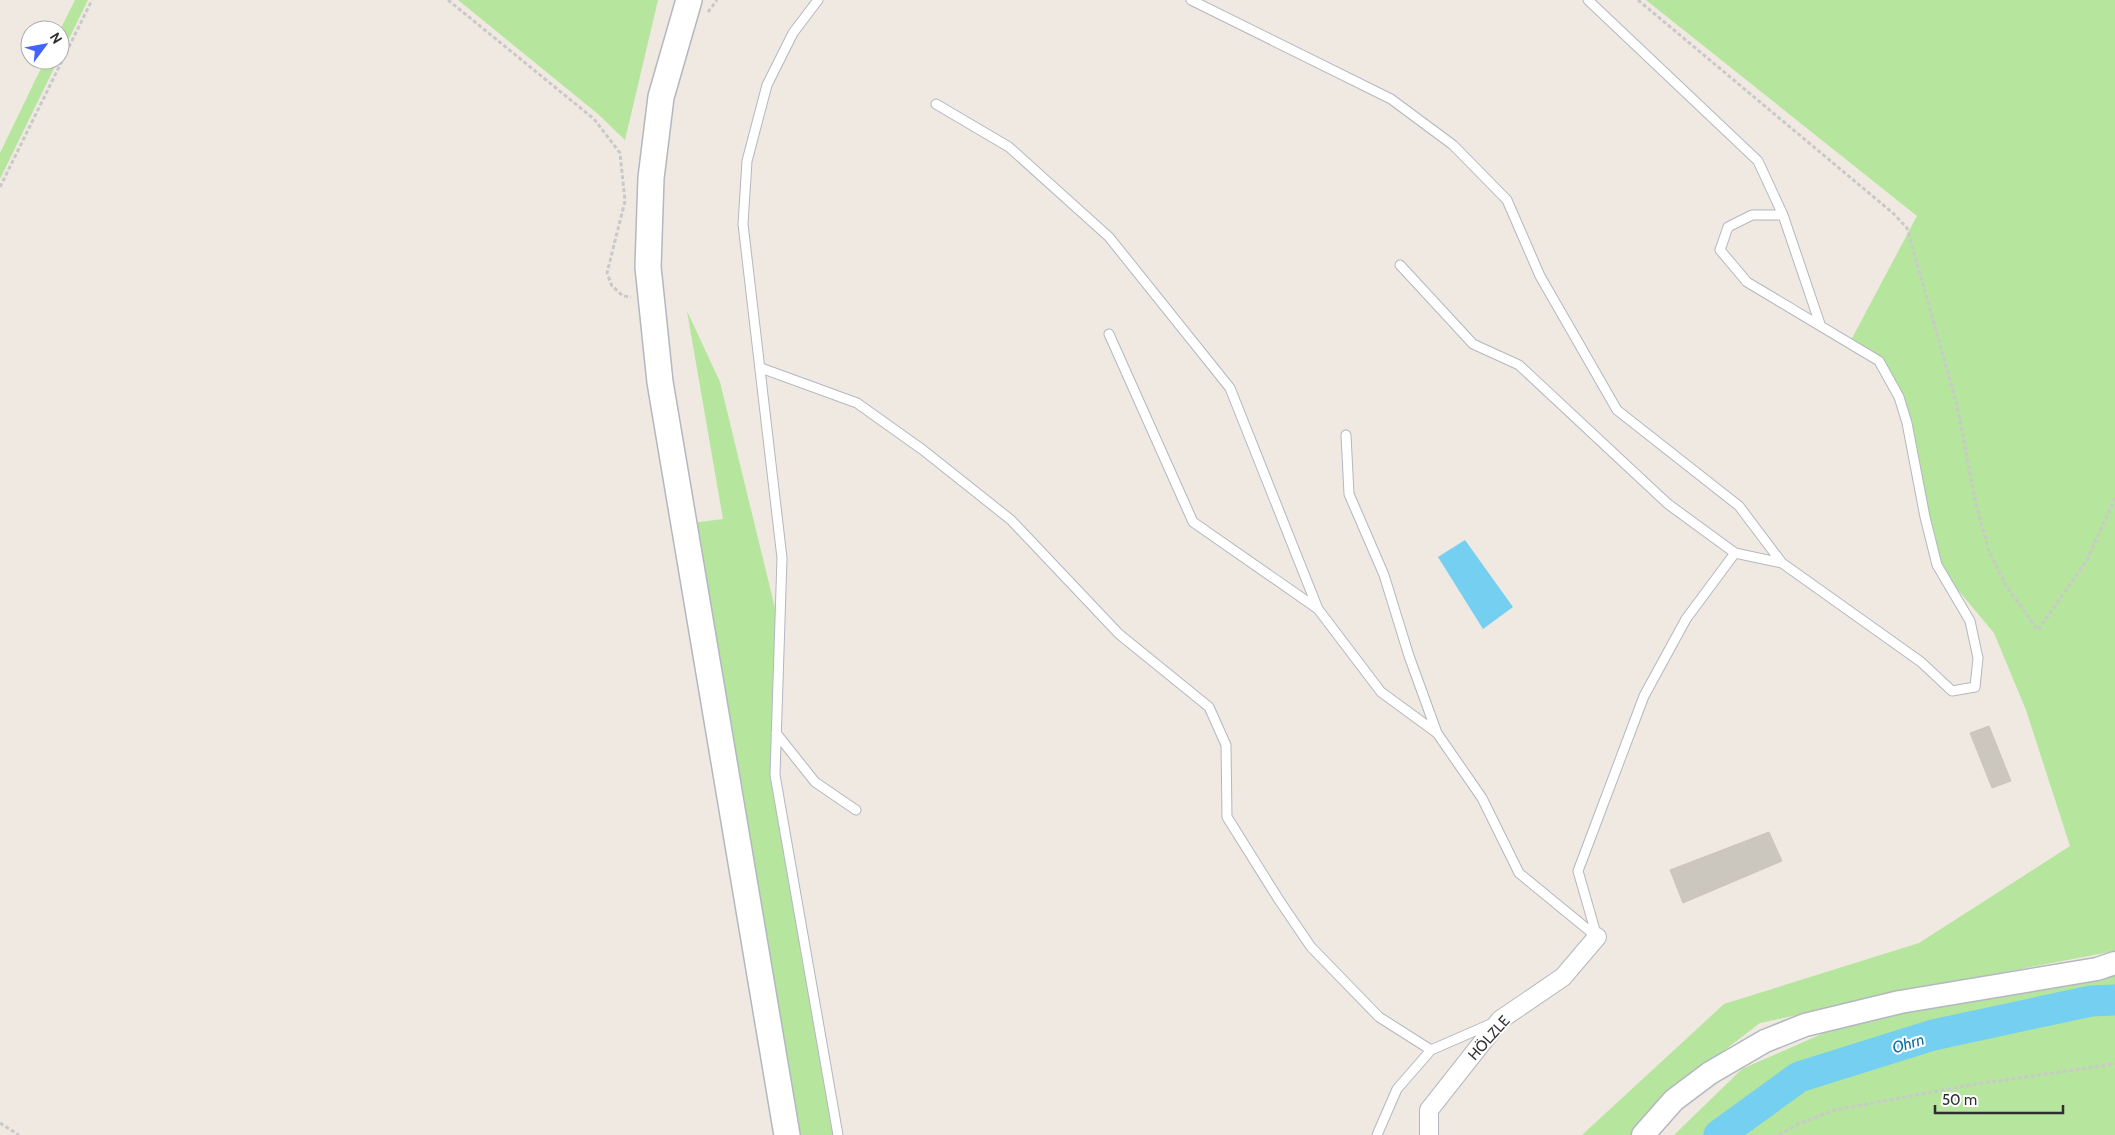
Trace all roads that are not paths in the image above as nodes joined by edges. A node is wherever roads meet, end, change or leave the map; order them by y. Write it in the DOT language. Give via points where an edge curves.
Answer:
graph roads {
  1 [pos="689,0"];
  2 [pos="818,0"];
  3 [pos="1191,0"];
  4 [pos="1588,0"];
  5 [pos="936,104"];
  6 [pos="1783,215"];
  7 [pos="1400,266"];
  8 [pos="1820,324"];
  9 [pos="1109,334"];
  10 [pos="761,368"];
  11 [pos="1346,434"];
  12 [pos="1735,553"];
  13 [pos="1782,563"];
  14 [pos="1318,610"];
  15 [pos="776,733"];
  16 [pos="1438,733"];
  17 [pos="856,810"];
  18 [pos="1597,937"];
  19 [pos="2115,963"];
  20 [pos="1500,1020"];
  21 [pos="1431,1050"];
  22 [pos="787,1135"];
  23 [pos="838,1135"];
  24 [pos="1377,1135"];
  25 [pos="1429,1135"];
  26 [pos="1643,1135"];
  1 -- 22 [label="main road" via="661,97 650,196 648,267 660,382"];
  2 -- 10 [label="lane" via="793,33 767,85 747,161 743,224"];
  3 -- 13 [label="lane" via="1391,99 1454,145 1507,200 1540,276 1618,410 1739,506"];
  4 -- 6 [label="lane" via="1758,161"];
  5 -- 14 [label="lane" via="1009,147 1109,237 1230,388"];
  6 -- 8 [label="lane"];
  6 -- 8 [label="lane" via="1752,216 1728,227 1720,250 1747,282"];
  7 -- 12 [label="lane" via="1473,344 1519,365 1668,504"];
  8 -- 13 [label="lane" via="1879,361 1899,397 1937,565 1970,621 1978,658 1975,687 1952,691 1921,662"];
  9 -- 14 [label="lane" via="1193,522"];
  10 -- 15 [label="lane" via="782,558"];
  10 -- 21 [label="lane" via="857,403 923,450 1011,520 1119,634 1210,706 1226,745 1227,817 1278,900 1311,947 1379,1017"];
  11 -- 16 [label="lane" via="1349,494 1384,575 1409,656"];
  12 -- 13 [label="lane"];
  12 -- 18 [label="lane" via="1686,619 1644,696 1578,872"];
  14 -- 16 [label="lane" via="1381,692"];
  15 -- 17 [label="lane" via="815,782"];
  15 -- 23 [label="lane" via="774,776"];
  16 -- 18 [label="lane" via="1482,798 1519,873"];
  18 -- 20 [label="street, HÖLZLE" via="1563,977"];
  19 -- 26 [label="street" via="2097,969 1900,1002 1805,1025 1765,1041 1710,1073 1674,1100"];
  20 -- 21 [label="lane"];
  20 -- 25 [label="street, HÖLZLE" via="1429,1110"];
  21 -- 24 [label="lane" via="1397,1090"];
}
